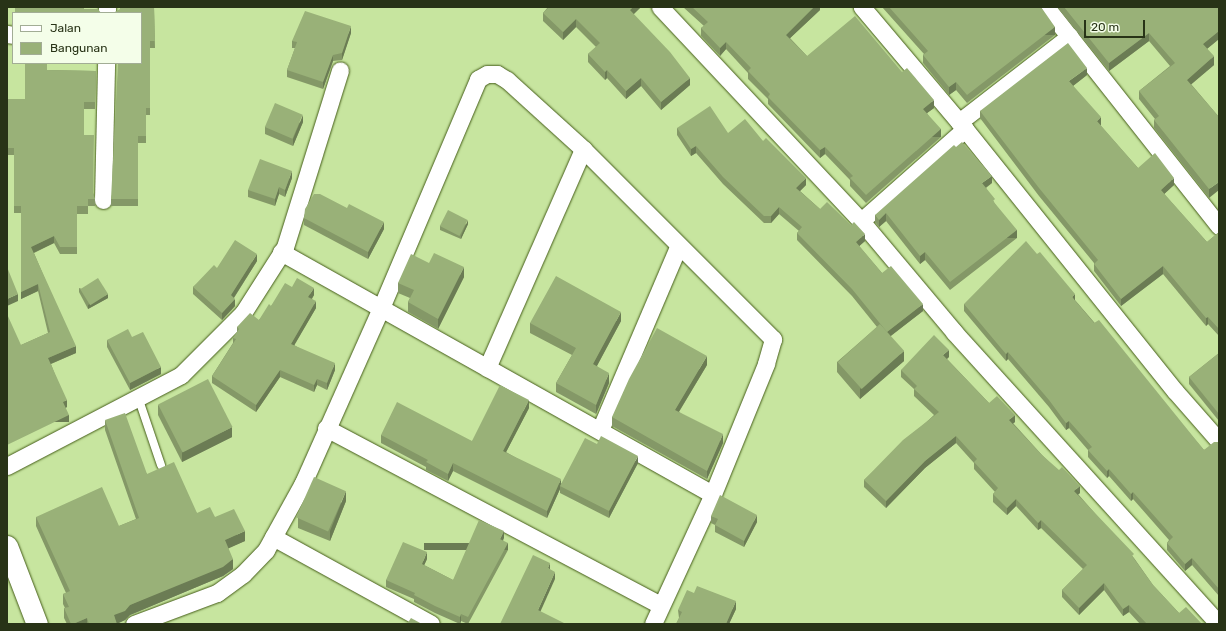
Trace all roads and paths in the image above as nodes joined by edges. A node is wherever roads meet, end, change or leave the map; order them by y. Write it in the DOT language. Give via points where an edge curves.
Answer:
graph roads {
  1 [pos="660,7"];
  2 [pos="862,7"];
  3 [pos="1046,7"];
  4 [pos="1070,36"];
  5 [pos="106,64"];
  6 [pos="340,70"];
  7 [pos="962,125"];
  8 [pos="583,149"];
  9 [pos="103,200"];
  10 [pos="861,221"];
  11 [pos="1219,226"];
  12 [pos="678,247"];
  13 [pos="281,252"];
  14 [pos="381,308"];
  15 [pos="487,368"];
  16 [pos="138,397"];
  17 [pos="326,428"];
  18 [pos="600,430"];
  19 [pos="1219,441"];
  20 [pos="161,464"];
  21 [pos="7,466"];
  22 [pos="713,494"];
  23 [pos="273,536"];
  24 [pos="7,546"];
  25 [pos="660,605"];
  26 [pos="37,624"];
  27 [pos="134,624"];
  28 [pos="431,624"];
  29 [pos="653,624"];
  30 [pos="1219,624"];
  1 -- 10 [label="street"];
  2 -- 7 [label="street"];
  3 -- 4 [label="street"];
  4 -- 7 [label="street"];
  4 -- 11 [label="street"];
  5 -- 9 [label="street"];
  6 -- 13 [label="street"];
  7 -- 10 [label="street"];
  7 -- 19 [label="street" via="1175,391"];
  8 -- 12 [label="street"];
  8 -- 14 [label="street" via="497,74 487,74 478,79"];
  8 -- 15 [label="street"];
  10 -- 30 [label="street" via="954,332"];
  12 -- 18 [label="street"];
  12 -- 22 [label="street" via="773,339 766,364"];
  13 -- 14 [label="street"];
  13 -- 16 [label="street" via="243,313 181,375"];
  14 -- 15 [label="street"];
  14 -- 17 [label="street"];
  15 -- 18 [label="street"];
  16 -- 20 [label="lane"];
  16 -- 21 [label="street"];
  17 -- 23 [label="street" via="303,483"];
  17 -- 25 [label="street"];
  18 -- 22 [label="street"];
  22 -- 25 [label="street"];
  23 -- 27 [label="street" via="266,550 243,574 217,593"];
  23 -- 28 [label="street"];
  24 -- 26 [label="street"];
  25 -- 29 [label="street"];
}
